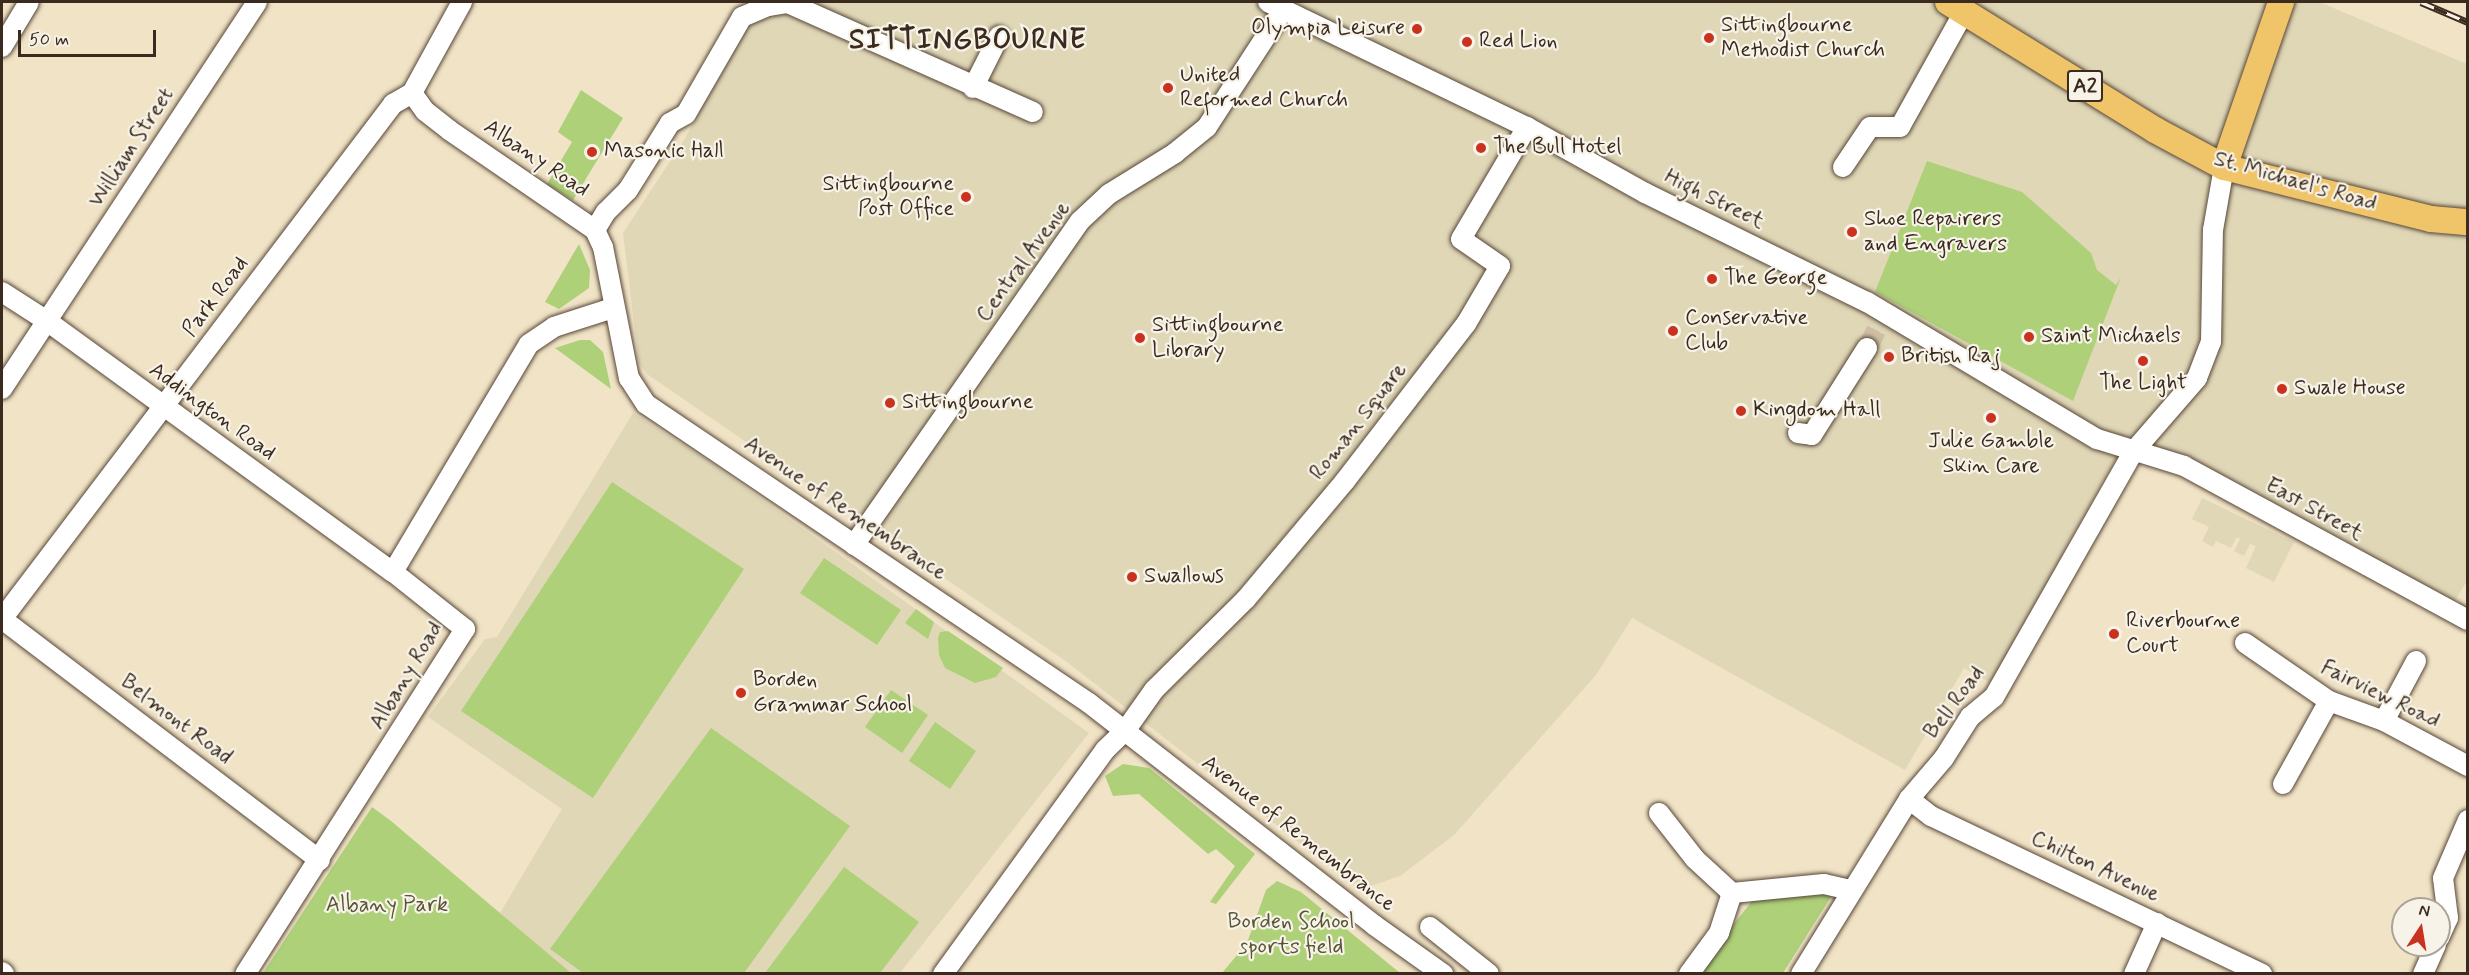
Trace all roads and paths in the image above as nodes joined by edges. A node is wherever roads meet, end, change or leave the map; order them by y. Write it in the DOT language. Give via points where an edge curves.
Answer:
graph roads {
  1 [pos="29,2"];
  2 [pos="256,2"];
  3 [pos="462,2"];
  4 [pos="2281,2"];
  5 [pos="752,6"];
  6 [pos="1276,6"];
  7 [pos="1956,7"];
  8 [pos="999,36"];
  9 [pos="2,47"];
  10 [pos="973,88"];
  11 [pos="412,93"];
  12 [pos="1033,112"];
  13 [pos="1527,127"];
  14 [pos="1843,167"];
  15 [pos="2224,167"];
  16 [pos="2468,222"];
  17 [pos="595,231"];
  18 [pos="607,280"];
  19 [pos="2,292"];
  20 [pos="613,308"];
  21 [pos="47,321"];
  22 [pos="1867,348"];
  23 [pos="2,389"];
  24 [pos="163,406"];
  25 [pos="1798,433"];
  26 [pos="2133,452"];
  27 [pos="854,545"];
  28 [pos="393,572"];
  29 [pos="2,619"];
  30 [pos="2468,620"];
  31 [pos="2245,643"];
  32 [pos="2416,661"];
  33 [pos="2329,701"];
  34 [pos="2384,721"];
  35 [pos="1125,731"];
  36 [pos="2468,766"];
  37 [pos="2284,784"];
  38 [pos="1909,799"];
  39 [pos="1659,813"];
  40 [pos="2468,819"];
  41 [pos="320,860"];
  42 [pos="1851,890"];
  43 [pos="1732,893"];
  44 [pos="2445,897"];
  45 [pos="2157,923"];
  46 [pos="1430,927"];
  47 [pos="2431,957"];
  48 [pos="245,974"];
  49 [pos="943,974"];
  50 [pos="1443,974"];
  51 [pos="1489,974"];
  52 [pos="1689,974"];
  53 [pos="1801,974"];
  54 [pos="2134,974"];
  55 [pos="2262,974"];
  56 [pos="2423,974"];
  1 -- 9 [label="street"];
  2 -- 21 [label="street, William Street"];
  3 -- 11 [label="street, Park Road"];
  4 -- 15 [label="main road"];
  5 -- 10 [label="street" via="788,3"];
  5 -- 17 [label="street" via="686,114 670,123 628,190 606,212"];
  6 -- 13 [label="street, High Street"];
  6 -- 27 [label="street, Central Avenue" via="1218,113 1175,153 1109,194 1080,221"];
  7 -- 14 [label="street" via="1900,127 1870,127"];
  7 -- 15 [label="main road, St. Michael's Road / A2" via="2171,140"];
  8 -- 10 [label="street"];
  10 -- 12 [label="street"];
  11 -- 17 [label="street, Albany Road" via="425,111 450,130"];
  11 -- 24 [label="street, Park Road" via="393,104"];
  13 -- 26 [label="street, High Street" via="2089,434"];
  13 -- 35 [label="street, Roman Square" via="1461,239 1500,266 1467,324 1339,489 1246,599 1155,690"];
  15 -- 16 [label="main road, St. Michael's Road / A2" via="2431,219"];
  15 -- 26 [label="street, Bell Road" via="2213,230 2211,342 2197,378"];
  17 -- 18 [label="street, Albany Road" via="603,247"];
  18 -- 20 [label="street, Avenue of Remembrance"];
  19 -- 21 [label="street, Addington Road"];
  20 -- 27 [label="street, Avenue of Remembrance" via="629,378 646,404"];
  20 -- 28 [label="street" via="554,327 530,344"];
  21 -- 23 [label="street, William Street"];
  21 -- 24 [label="street, Addington Road"];
  22 -- 25 [label="street" via="1812,435"];
  24 -- 28 [label="street, Addington Road"];
  24 -- 29 [label="street, Park Road"];
  26 -- 30 [label="street, East Street" via="2184,466"];
  26 -- 38 [label="street, Bell Road" via="1994,697 1970,717 1944,758"];
  27 -- 35 [label="street, Avenue of Remembrance"];
  28 -- 41 [label="street, Albany Road" via="465,629"];
  29 -- 41 [label="street, Belmont Road"];
  31 -- 33 [label="street, Fairview Road"];
  32 -- 34 [label="street"];
  33 -- 34 [label="street, Fairview Road"];
  33 -- 37 [label="street"];
  34 -- 36 [label="street, Fairview Road"];
  35 -- 49 [label="street" via="1105,750"];
  35 -- 50 [label="street, Avenue of Remembrance" via="1374,926"];
  38 -- 42 [label="street, Bell Road"];
  38 -- 45 [label="street, Chilton Avenue" via="1931,816"];
  39 -- 43 [label="street" via="1695,859"];
  40 -- 44 [label="street" via="2442,878"];
  41 -- 48 [label="street, Albany Road"];
  42 -- 43 [label="street" via="1824,884"];
  42 -- 53 [label="street, Bell Road"];
  43 -- 52 [label="street" via="1719,933"];
  45 -- 54 [label="street"];
  45 -- 55 [label="street, Chilton Avenue"];
  46 -- 51 [label="street"];
  47 -- 56 [label="street"];
}
